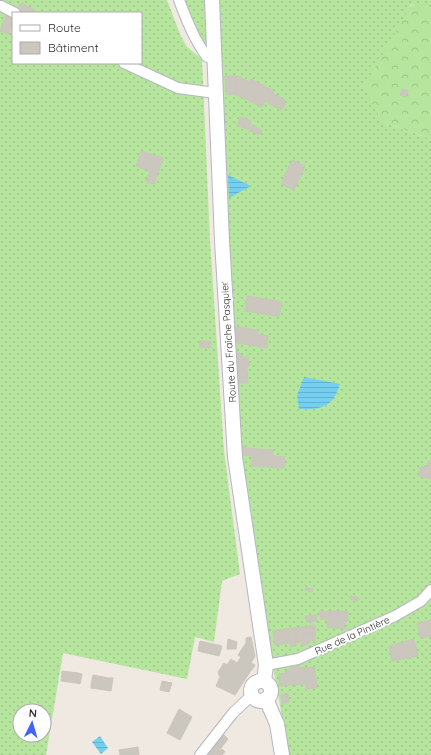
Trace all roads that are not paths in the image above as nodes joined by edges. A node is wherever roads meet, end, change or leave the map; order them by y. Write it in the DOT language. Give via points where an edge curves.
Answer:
graph roads {
  1 [pos="179,0"];
  2 [pos="212,0"];
  3 [pos="0,6"];
  4 [pos="13,12"];
  5 [pos="213,57"];
  6 [pos="126,64"];
  7 [pos="215,94"];
  8 [pos="431,590"];
  9 [pos="266,665"];
  10 [pos="264,681"];
  11 [pos="252,696"];
  12 [pos="266,699"];
  13 [pos="200,755"];
  14 [pos="282,755"];
  1 -- 5 [label="street" via="198,44 207,57"];
  2 -- 5 [label="main road, Route du Fraîche Pasquier"];
  3 -- 4 [label="street"];
  5 -- 7 [label="main road, Route du Fraîche Pasquier"];
  6 -- 7 [label="street" via="178,88"];
  7 -- 9 [label="main road, Route du Fraîche Pasquier" via="235,457"];
  8 -- 9 [label="street, Rue de la Pintière" via="421,600 395,616 298,658"];
  9 -- 10 [label="main road, Route du Fraîche Pasquier"];
  10 -- 11 [label="main road" via="252,686"];
  10 -- 12 [label="main road" via="270,687"];
  11 -- 12 [label="main road" via="258,700"];
  11 -- 13 [label="street" via="233,713"];
  12 -- 14 [label="main road" via="277,724"];
}
